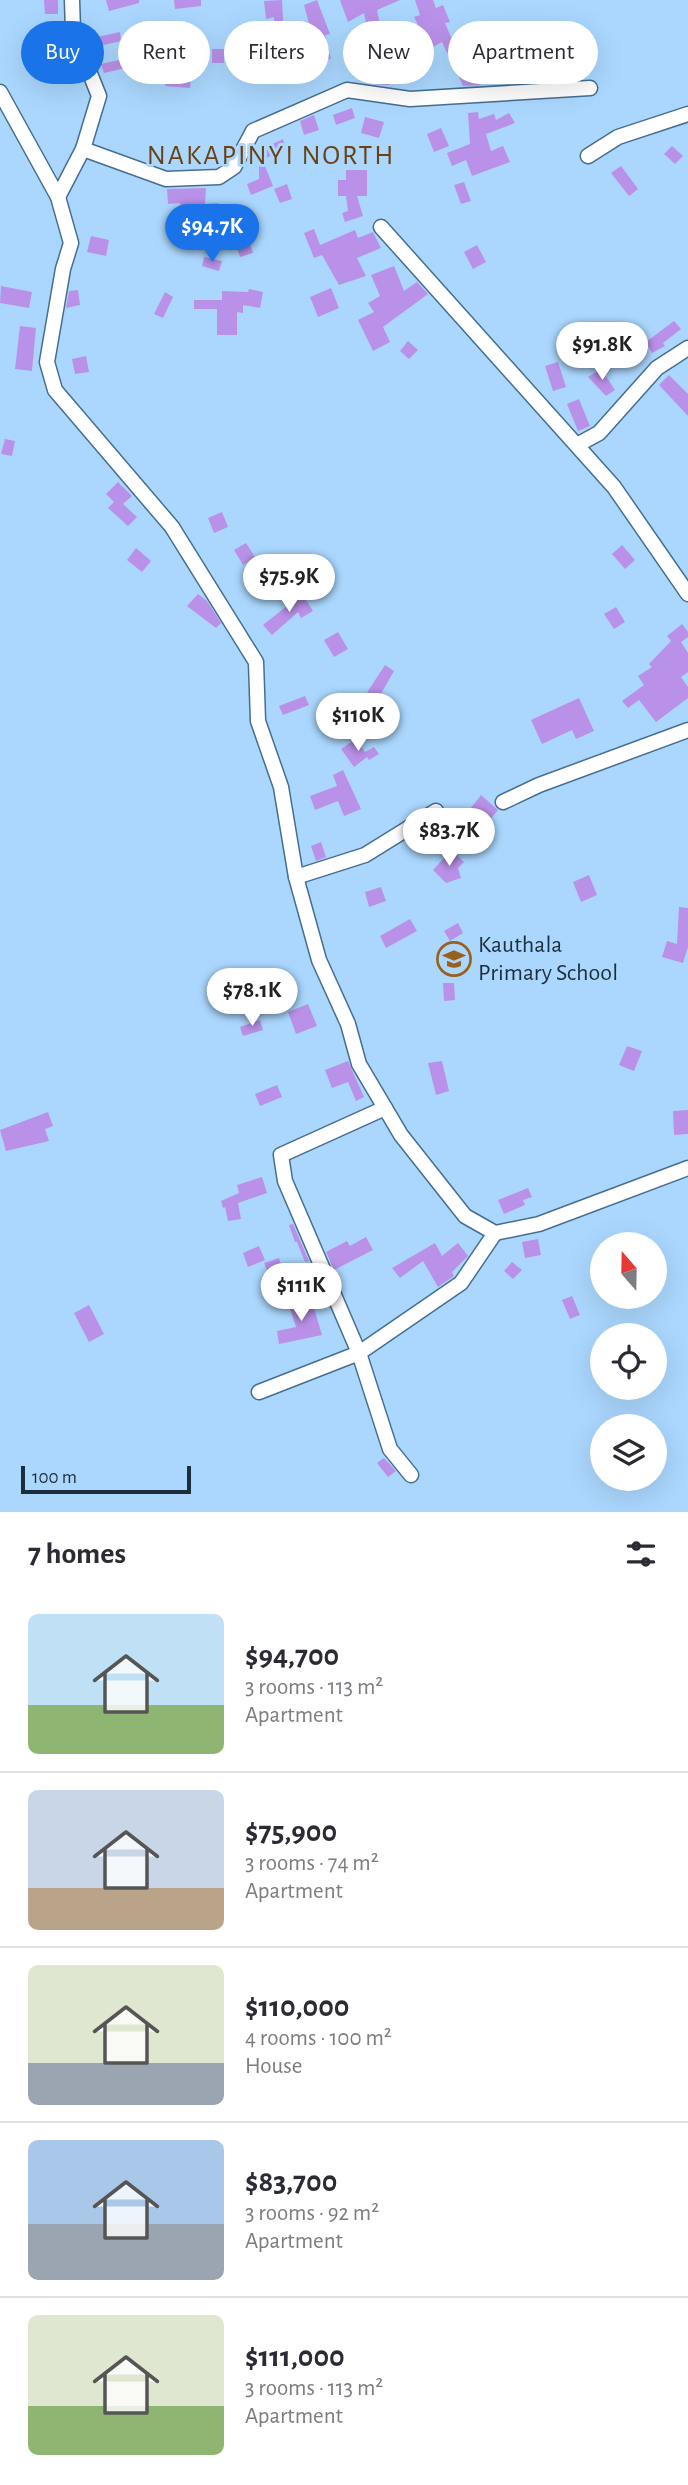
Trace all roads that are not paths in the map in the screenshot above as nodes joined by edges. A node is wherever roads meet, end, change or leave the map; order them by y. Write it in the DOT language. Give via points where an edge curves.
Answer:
graph roads {
  1 [pos="72,0"];
  2 [pos="590,88"];
  3 [pos="0,92"];
  4 [pos="685,120"];
  5 [pos="82,149"];
  6 [pos="587,156"];
  7 [pos="58,197"];
  8 [pos="381,227"];
  9 [pos="688,348"];
  10 [pos="577,445"];
  11 [pos="688,594"];
  12 [pos="688,730"];
  13 [pos="503,802"];
  14 [pos="436,811"];
  15 [pos="296,877"];
  16 [pos="386,1108"];
  17 [pos="688,1168"];
  18 [pos="495,1233"];
  19 [pos="359,1353"];
  20 [pos="259,1392"];
  21 [pos="411,1475"];
  1 -- 5 [label="street" via="73,31 99,96"];
  2 -- 5 [label="street" via="410,99 347,90 253,131 234,167 219,177 166,179"];
  3 -- 7 [label="street"];
  4 -- 6 [label="street" via="668,120 618,137"];
  5 -- 7 [label="street"];
  7 -- 15 [label="street" via="71,243 47,362 55,390 172,527 256,662 258,721 281,787"];
  8 -- 10 [label="street"];
  9 -- 10 [label="street" via="657,368 599,433"];
  10 -- 11 [label="street" via="614,487"];
  12 -- 13 [label="street"];
  14 -- 15 [label="street" via="365,855"];
  15 -- 16 [label="street" via="319,960 348,1024 359,1064"];
  16 -- 18 [label="street" via="401,1135 465,1216"];
  16 -- 19 [label="street" via="281,1155 285,1181"];
  17 -- 18 [label="street" via="539,1224"];
  18 -- 19 [label="street" via="461,1283"];
  19 -- 20 [label="street"];
  19 -- 21 [label="street" via="390,1449"];
}
